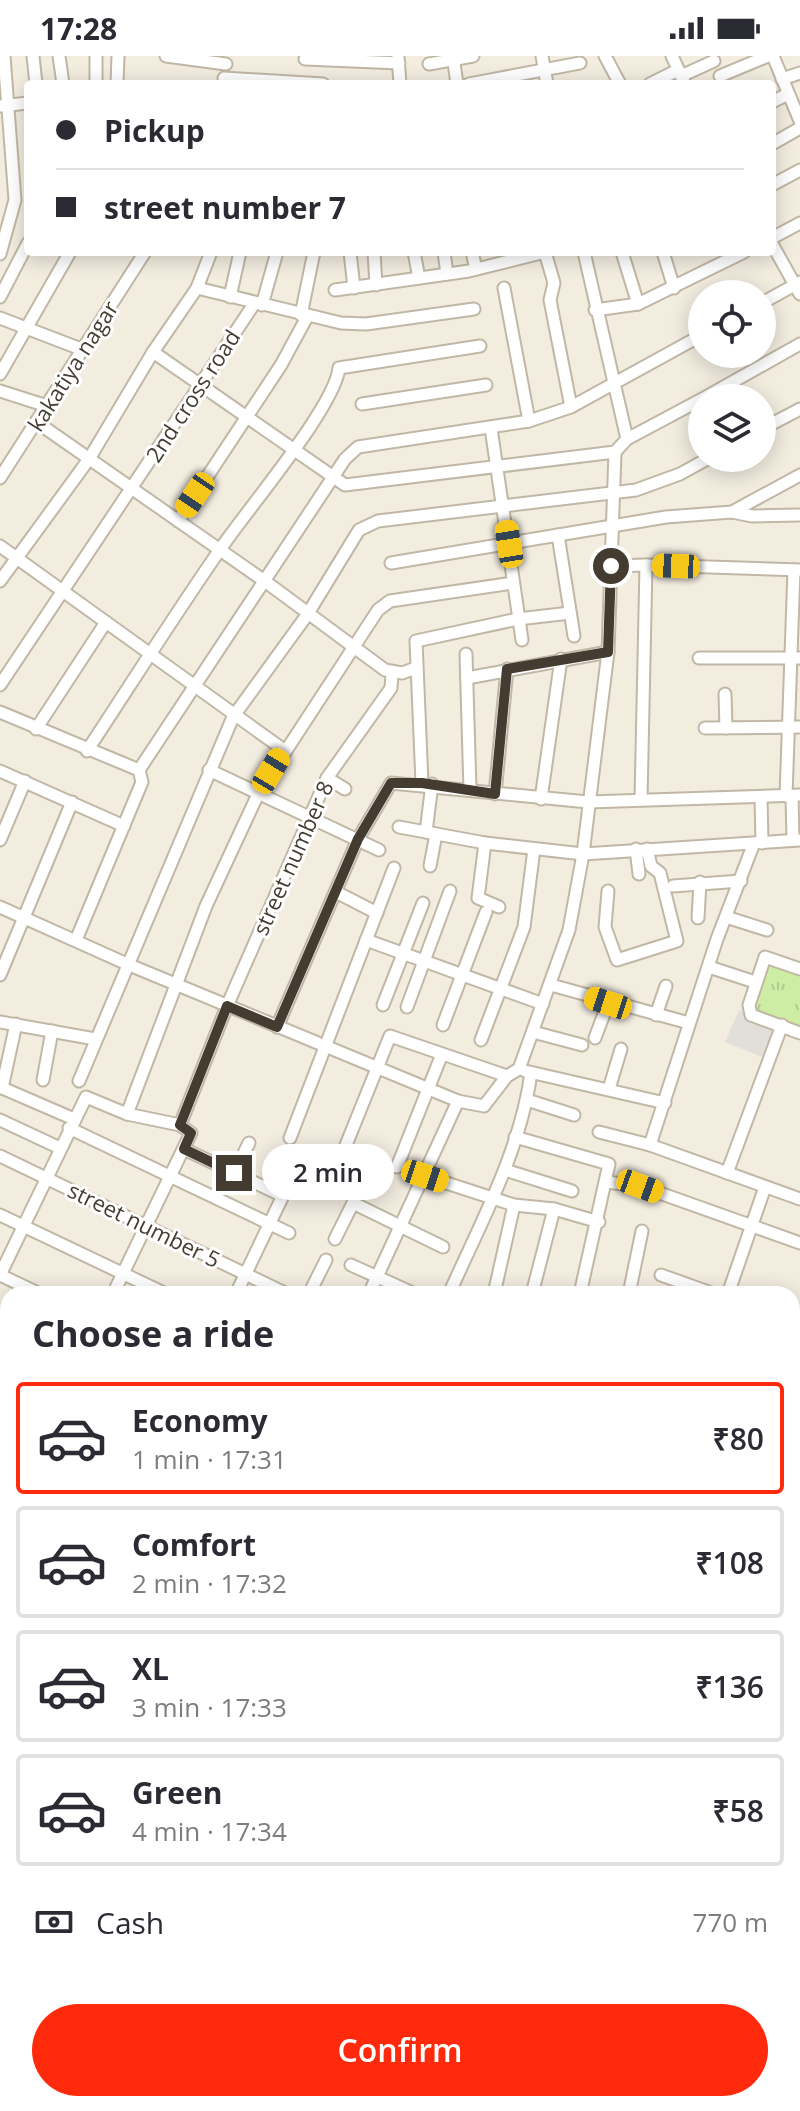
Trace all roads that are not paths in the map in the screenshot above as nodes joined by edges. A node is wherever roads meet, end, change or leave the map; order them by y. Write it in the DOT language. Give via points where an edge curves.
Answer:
graph roads {
  1 [pos="4,56"];
  2 [pos="33,56"];
  3 [pos="59,56"];
  4 [pos="96,56"];
  5 [pos="118,56"];
  6 [pos="166,56"];
  7 [pos="473,56"];
  8 [pos="542,56"];
  9 [pos="619,56"];
  10 [pos="672,56"];
  11 [pos="770,56"];
  12 [pos="305,57"];
  13 [pos="454,58"];
  14 [pos="714,58"];
  15 [pos="399,59"];
  16 [pos="606,59"];
  17 [pos="227,60"];
  18 [pos="745,60"];
  19 [pos="580,63"];
  20 [pos="429,64"];
  21 [pos="545,70"];
  22 [pos="800,73"];
  23 [pos="681,77"];
  24 [pos="782,79"];
  25 [pos="36,80"];
  26 [pos="62,80"];
  27 [pos="96,80"];
  28 [pos="117,80"];
  29 [pos="224,80"];
  30 [pos="304,80"];
  31 [pos="400,80"];
  32 [pos="457,80"];
  33 [pos="491,80"];
  34 [pos="546,80"];
  35 [pos="618,80"];
  36 [pos="721,80"];
  37 [pos="788,94"];
  38 [pos="776,100"];
  39 [pos="24,103"];
  40 [pos="4,105"];
  41 [pos="800,121"];
  42 [pos="800,128"];
  43 [pos="776,142"];
  44 [pos="800,170"];
  45 [pos="776,183"];
  46 [pos="800,223"];
  47 [pos="3,236"];
  48 [pos="776,236"];
  49 [pos="24,240"];
  50 [pos="24,249"];
  51 [pos="776,250"];
  52 [pos="0,254"];
  53 [pos="68,256"];
  54 [pos="142,256"];
  55 [pos="209,256"];
  56 [pos="239,256"];
  57 [pos="276,256"];
  58 [pos="313,256"];
  59 [pos="350,256"];
  60 [pos="374,256"];
  61 [pos="415,256"];
  62 [pos="445,256"];
  63 [pos="473,256"];
  64 [pos="506,256"];
  65 [pos="546,256"];
  66 [pos="585,256"];
  67 [pos="623,256"];
  68 [pos="664,256"];
  69 [pos="736,256"];
  70 [pos="476,269"];
  71 [pos="447,274"];
  72 [pos="419,278"];
  73 [pos="376,285"];
  74 [pos="798,286"];
  75 [pos="197,288"];
  76 [pos="354,288"];
  77 [pos="504,288"];
  78 [pos="674,288"];
  79 [pos="335,290"];
  80 [pos="776,296"];
  81 [pos="0,297"];
  82 [pos="230,297"];
  83 [pos="638,304"];
  84 [pos="258,305"];
  85 [pos="474,309"];
  86 [pos="595,310"];
  87 [pos="304,316"];
  88 [pos="0,318"];
  89 [pos="27,330"];
  90 [pos="688,343"];
  91 [pos="800,344"];
  92 [pos="480,346"];
  93 [pos="81,349"];
  94 [pos="153,352"];
  95 [pos="0,374"];
  96 [pos="613,383"];
  97 [pos="199,384"];
  98 [pos="728,384"];
  99 [pos="486,385"];
  100 [pos="0,391"];
  101 [pos="362,404"];
  102 [pos="47,406"];
  103 [pos="688,406"];
  104 [pos="571,407"];
  105 [pos="800,409"];
  106 [pos="246,418"];
  107 [pos="529,421"];
  108 [pos="776,422"];
  109 [pos="38,423"];
  110 [pos="491,428"];
  111 [pos="627,439"];
  112 [pos="293,451"];
  113 [pos="615,452"];
  114 [pos="89,459"];
  115 [pos="496,468"];
  116 [pos="688,468"];
  117 [pos="800,475"];
  118 [pos="0,478"];
  119 [pos="335,478"];
  120 [pos="132,489"];
  121 [pos="613,492"];
  122 [pos="502,503"];
  123 [pos="732,512"];
  124 [pos="800,515"];
  125 [pos="178,521"];
  126 [pos="613,528"];
  127 [pos="558,535"];
  128 [pos="509,544"];
  129 [pos="0,546"];
  130 [pos="219,551"];
  131 [pos="16,558"];
  132 [pos="391,563"];
  133 [pos="646,565"];
  134 [pos="611,566"];
  135 [pos="797,570"];
  136 [pos="0,581"];
  137 [pos="266,582"];
  138 [pos="513,583"];
  139 [pos="62,589"];
  140 [pos="570,613"];
  141 [pos="307,615"];
  142 [pos="518,619"];
  143 [pos="106,622"];
  144 [pos="574,636"];
  145 [pos="522,640"];
  146 [pos="355,649"];
  147 [pos="608,652"];
  148 [pos="151,654"];
  149 [pos="466,654"];
  150 [pos="699,658"];
  151 [pos="795,658"];
  152 [pos="561,659"];
  153 [pos="416,668"];
  154 [pos="507,669"];
  155 [pos="392,674"];
  156 [pos="467,678"];
  157 [pos="0,685"];
  158 [pos="193,685"];
  159 [pos="725,694"];
  160 [pos="0,712"];
  161 [pos="233,717"];
  162 [pos="787,727"];
  163 [pos="800,727"];
  164 [pos="705,728"];
  165 [pos="726,728"];
  166 [pos="36,729"];
  167 [pos="284,750"];
  168 [pos="87,751"];
  169 [pos="139,770"];
  170 [pos="209,770"];
  171 [pos="0,771"];
  172 [pos="327,778"];
  173 [pos="25,781"];
  174 [pos="427,784"];
  175 [pos="345,789"];
  176 [pos="470,790"];
  177 [pos="259,792"];
  178 [pos="495,794"];
  179 [pos="793,796"];
  180 [pos="761,797"];
  181 [pos="541,799"];
  182 [pos="641,800"];
  183 [pos="72,802"];
  184 [pos="588,802"];
  185 [pos="310,817"];
  186 [pos="124,826"];
  187 [pos="399,827"];
  188 [pos="431,833"];
  189 [pos="358,839"];
  190 [pos="0,840"];
  191 [pos="796,840"];
  192 [pos="485,843"];
  193 [pos="758,843"];
  194 [pos="534,849"];
  195 [pos="642,849"];
  196 [pos="379,850"];
  197 [pos="583,854"];
  198 [pos="430,866"];
  199 [pos="394,868"];
  200 [pos="639,874"];
  201 [pos="741,881"];
  202 [pos="700,882"];
  203 [pos="673,886"];
  204 [pos="450,891"];
  205 [pos="608,891"];
  206 [pos="336,892"];
  207 [pos="423,903"];
  208 [pos="0,907"];
  209 [pos="499,907"];
  210 [pos="486,912"];
  211 [pos="377,913"];
  212 [pos="726,917"];
  213 [pos="24,918"];
  214 [pos="698,918"];
  215 [pos="767,930"];
  216 [pos="76,940"];
  217 [pos="366,940"];
  218 [pos="403,952"];
  219 [pos="425,960"];
  220 [pos="127,964"];
  221 [pos="709,967"];
  222 [pos="800,969"];
  223 [pos="463,974"];
  224 [pos="0,975"];
  225 [pos="755,982"];
  226 [pos="176,985"];
  227 [pos="551,985"];
  228 [pos="666,986"];
  229 [pos="502,988"];
  230 [pos="608,1003"];
  231 [pos="543,1004"];
  232 [pos="383,1005"];
  233 [pos="227,1006"];
  234 [pos="407,1007"];
  235 [pos="656,1015"];
  236 [pos="0,1022"];
  237 [pos="689,1023"];
  238 [pos="16,1024"];
  239 [pos="443,1025"];
  240 [pos="782,1025"];
  241 [pos="277,1027"];
  242 [pos="52,1031"];
  243 [pos="533,1032"];
  244 [pos="800,1033"];
  245 [pos="595,1038"];
  246 [pos="95,1039"];
  247 [pos="481,1040"];
  248 [pos="582,1045"];
  249 [pos="326,1048"];
  250 [pos="621,1049"];
  251 [pos="442,1054"];
  252 [pos="376,1068"];
  253 [pos="525,1071"];
  254 [pos="507,1076"];
  255 [pos="43,1080"];
  256 [pos="79,1081"];
  257 [pos="1,1088"];
  258 [pos="425,1089"];
  259 [pos="609,1089"];
  260 [pos="527,1100"];
  261 [pos="458,1101"];
  262 [pos="665,1103"];
  263 [pos="127,1114"];
  264 [pos="574,1115"];
  265 [pos="0,1120"];
  266 [pos="72,1123"];
  267 [pos="180,1125"];
  268 [pos="599,1132"];
  269 [pos="515,1137"];
  270 [pos="290,1138"];
  271 [pos="249,1143"];
  272 [pos="650,1145"];
  273 [pos="60,1148"];
  274 [pos="184,1149"];
  275 [pos="342,1155"];
  276 [pos="0,1156"];
  277 [pos="300,1160"];
  278 [pos="368,1167"];
  279 [pos="397,1167"];
  280 [pos="505,1170"];
  281 [pos="234,1173"];
  282 [pos="727,1173"];
  283 [pos="171,1176"];
  284 [pos="425,1176"];
  285 [pos="47,1179"];
  286 [pos="606,1182"];
  287 [pos="765,1187"];
  288 [pos="572,1191"];
  289 [pos="283,1196"];
  290 [pos="493,1198"];
  291 [pos="800,1199"];
  292 [pos="353,1203"];
  293 [pos="514,1205"];
  294 [pos="554,1209"];
  295 [pos="0,1215"];
  296 [pos="599,1222"];
  297 [pos="270,1224"];
  298 [pos="24,1226"];
  299 [pos="147,1226"];
  300 [pos="400,1226"];
  301 [pos="750,1227"];
  302 [pos="642,1231"];
  303 [pos="289,1233"];
  304 [pos="335,1239"];
  305 [pos="800,1243"];
  306 [pos="443,1247"];
  307 [pos="326,1260"];
  308 [pos="351,1265"];
  309 [pos="123,1273"];
  310 [pos="246,1274"];
  311 [pos="0,1275"];
  312 [pos="661,1275"];
  313 [pos="377,1276"];
  314 [pos="23,1286"];
  315 [pos="117,1286"];
  316 [pos="150,1286"];
  317 [pos="240,1286"];
  318 [pos="271,1286"];
  319 [pos="313,1286"];
  320 [pos="373,1286"];
  321 [pos="398,1286"];
  322 [pos="453,1286"];
  323 [pos="496,1286"];
  324 [pos="534,1286"];
  325 [pos="582,1286"];
  326 [pos="631,1286"];
  327 [pos="692,1286"];
  328 [pos="731,1286"];
  1 -- 40 [label="street"];
  2 -- 25 [label="street"];
  3 -- 26 [label="street"];
  4 -- 27 [label="street"];
  5 -- 28 [label="street"];
  6 -- 17 [label="street"];
  7 -- 13 [label="street"];
  8 -- 21 [label="street"];
  9 -- 16 [label="street"];
  10 -- 23 [label="street"];
  11 -- 18 [label="street"];
  11 -- 24 [label="street"];
  12 -- 15 [label="street"];
  12 -- 30 [label="street"];
  13 -- 20 [label="street"];
  13 -- 32 [label="street"];
  14 -- 23 [label="street"];
  14 -- 36 [label="street"];
  15 -- 31 [label="street"];
  16 -- 35 [label="street"];
  17 -- 29 [label="street"];
  18 -- 36 [label="street"];
  19 -- 21 [label="street"];
  21 -- 33 [label="street"];
  21 -- 34 [label="street"];
  22 -- 24 [label="street"];
  24 -- 37 [label="street"];
  37 -- 38 [label="street"];
  37 -- 41 [label="street"];
  39 -- 40 [label="street"];
  40 -- 47 [label="street" via="15,200"];
  42 -- 43 [label="street"];
  44 -- 45 [label="street"];
  46 -- 48 [label="street"];
  47 -- 49 [label="street"];
  47 -- 52 [label="street"];
  50 -- 81 [label="street"];
  51 -- 74 [label="street"];
  53 -- 89 [label="street"];
  54 -- 93 [label="street, kakatiya nagar"];
  55 -- 75 [label="street"];
  56 -- 82 [label="street"];
  57 -- 84 [label="street, 2nd cross road"];
  58 -- 87 [label="street"];
  59 -- 76 [label="street"];
  60 -- 73 [label="street"];
  61 -- 72 [label="street"];
  62 -- 71 [label="street"];
  63 -- 70 [label="street"];
  64 -- 70 [label="street"];
  65 -- 104 [label="street"];
  66 -- 86 [label="street"];
  67 -- 83 [label="street"];
  68 -- 78 [label="street"];
  69 -- 78 [label="street"];
  70 -- 71 [label="street"];
  71 -- 72 [label="street"];
  72 -- 73 [label="street"];
  73 -- 76 [label="street"];
  74 -- 80 [label="street"];
  75 -- 82 [label="street"];
  75 -- 94 [label="street"];
  76 -- 79 [label="street"];
  77 -- 107 [label="street"];
  78 -- 83 [label="street"];
  82 -- 84 [label="street"];
  83 -- 86 [label="street"];
  84 -- 87 [label="street"];
  84 -- 97 [label="street, 2nd cross road"];
  85 -- 87 [label="street" via="366,324"];
  86 -- 96 [label="street"];
  87 -- 106 [label="street"];
  88 -- 89 [label="street"];
  89 -- 93 [label="street"];
  89 -- 95 [label="street"];
  90 -- 96 [label="street"];
  91 -- 98 [label="street"];
  92 -- 112 [label="street" via="339,368 338,382"];
  93 -- 102 [label="street, kakatiya nagar"];
  94 -- 97 [label="street"];
  94 -- 114 [label="street"];
  96 -- 104 [label="street"];
  96 -- 111 [label="street"];
  97 -- 106 [label="street"];
  97 -- 120 [label="street, 2nd cross road"];
  99 -- 101 [label="street"];
  100 -- 102 [label="street"];
  102 -- 109 [label="street, kakatiya nagar"];
  103 -- 111 [label="street"];
  104 -- 107 [label="street"];
  105 -- 108 [label="street"];
  106 -- 112 [label="street"];
  106 -- 125 [label="street"];
  107 -- 110 [label="street"];
  109 -- 114 [label="street"];
  109 -- 118 [label="street, kakatiya nagar"];
  110 -- 115 [label="street"];
  110 -- 119 [label="street" via="358,447"];
  111 -- 113 [label="street"];
  112 -- 119 [label="street"];
  112 -- 130 [label="street"];
  113 -- 115 [label="street"];
  113 -- 121 [label="street"];
  114 -- 120 [label="street"];
  114 -- 131 [label="street"];
  115 -- 119 [label="street" via="372,484 345,485"];
  115 -- 122 [label="street"];
  116 -- 121 [label="street" via="655,485"];
  117 -- 123 [label="street"];
  119 -- 137 [label="street"];
  120 -- 125 [label="street"];
  120 -- 139 [label="street, 2nd cross road"];
  121 -- 122 [label="street"];
  121 -- 126 [label="street"];
  122 -- 128 [label="street"];
  122 -- 141 [label="street" via="367,524"];
  123 -- 124 [label="street"];
  123 -- 126 [label="street"];
  125 -- 130 [label="street"];
  126 -- 127 [label="street"];
  126 -- 134 [label="street"];
  127 -- 128 [label="street"];
  127 -- 140 [label="street"];
  128 -- 132 [label="street"];
  128 -- 138 [label="street"];
  129 -- 131 [label="street"];
  130 -- 137 [label="street"];
  130 -- 148 [label="street"];
  131 -- 136 [label="street"];
  131 -- 139 [label="street"];
  133 -- 134 [label="street"];
  133 -- 135 [label="street"];
  133 -- 182 [label="street"];
  134 -- 147 [label="street"];
  135 -- 151 [label="street"];
  137 -- 141 [label="street"];
  137 -- 158 [label="street"];
  138 -- 142 [label="street"];
  138 -- 146 [label="street" via="383,604"];
  139 -- 143 [label="street"];
  139 -- 157 [label="street, 2nd cross road"];
  140 -- 142 [label="street"];
  140 -- 144 [label="street"];
  141 -- 146 [label="street"];
  141 -- 161 [label="street"];
  142 -- 145 [label="street"];
  142 -- 153 [label="street" via="420,638 414,649"];
  143 -- 148 [label="street"];
  143 -- 166 [label="street"];
  146 -- 155 [label="street"];
  146 -- 167 [label="street"];
  147 -- 152 [label="street"];
  147 -- 184 [label="street"];
  148 -- 158 [label="street"];
  148 -- 168 [label="street"];
  149 -- 156 [label="street"];
  150 -- 151 [label="street"];
  151 -- 162 [label="street"];
  152 -- 154 [label="street"];
  152 -- 181 [label="street"];
  153 -- 155 [label="street"];
  153 -- 174 [label="street"];
  154 -- 156 [label="street"];
  154 -- 178 [label="street"];
  155 -- 172 [label="street, street number 8" via="391,688"];
  156 -- 176 [label="street"];
  158 -- 161 [label="street"];
  158 -- 169 [label="street"];
  159 -- 165 [label="street"];
  160 -- 166 [label="street"];
  161 -- 167 [label="street"];
  161 -- 170 [label="street"];
  162 -- 163 [label="street"];
  162 -- 165 [label="street"];
  162 -- 179 [label="street"];
  164 -- 165 [label="street"];
  166 -- 168 [label="street"];
  167 -- 177 [label="street"];
  168 -- 169 [label="street"];
  169 -- 186 [label="street" via="142,782"];
  170 -- 177 [label="street"];
  170 -- 220 [label="street"];
  171 -- 173 [label="street"];
  172 -- 175 [label="street"];
  172 -- 185 [label="street, street number 8"];
  173 -- 183 [label="street"];
  173 -- 190 [label="street"];
  174 -- 176 [label="street"];
  174 -- 188 [label="street"];
  174 -- 189 [label="street" via="391,783"];
  176 -- 178 [label="street"];
  177 -- 185 [label="street"];
  177 -- 226 [label="street"];
  178 -- 181 [label="street"];
  179 -- 180 [label="street"];
  179 -- 191 [label="street"];
  180 -- 182 [label="street"];
  180 -- 193 [label="street"];
  181 -- 184 [label="street"];
  182 -- 184 [label="street"];
  183 -- 186 [label="street"];
  183 -- 213 [label="street"];
  184 -- 197 [label="street"];
  185 -- 189 [label="street"];
  185 -- 233 [label="street, street number 8"];
  186 -- 216 [label="street"];
  187 -- 188 [label="street"];
  188 -- 192 [label="street"];
  188 -- 198 [label="street"];
  189 -- 196 [label="street"];
  189 -- 206 [label="street"];
  191 -- 193 [label="street"];
  192 -- 194 [label="street"];
  192 -- 209 [label="street" via="478,898"];
  193 -- 195 [label="street"];
  193 -- 201 [label="street"];
  194 -- 197 [label="street"];
  194 -- 229 [label="street" via="524,927"];
  195 -- 197 [label="street"];
  195 -- 200 [label="street"];
  195 -- 205 [label="street" via="660,873 677,941 617,960 605,927"];
  197 -- 227 [label="street" via="569,930"];
  199 -- 211 [label="street"];
  201 -- 202 [label="street"];
  201 -- 212 [label="street"];
  202 -- 203 [label="street"];
  202 -- 214 [label="street"];
  204 -- 219 [label="street"];
  206 -- 211 [label="street"];
  206 -- 241 [label="street"];
  207 -- 218 [label="street"];
  208 -- 213 [label="street"];
  210 -- 223 [label="street"];
  211 -- 217 [label="street"];
  212 -- 215 [label="street"];
  212 -- 221 [label="street"];
  213 -- 216 [label="street"];
  213 -- 224 [label="street"];
  216 -- 220 [label="street"];
  217 -- 218 [label="street"];
  217 -- 249 [label="street"];
  218 -- 219 [label="street"];
  218 -- 232 [label="street"];
  219 -- 223 [label="street"];
  219 -- 234 [label="street"];
  220 -- 226 [label="street"];
  220 -- 246 [label="street"];
  221 -- 225 [label="street"];
  221 -- 237 [label="street"];
  222 -- 225 [label="street" via="765,957"];
  223 -- 229 [label="street"];
  223 -- 239 [label="street"];
  225 -- 240 [label="street" via="749,1012"];
  226 -- 233 [label="street"];
  226 -- 263 [label="street"];
  227 -- 230 [label="street"];
  227 -- 231 [label="street"];
  228 -- 235 [label="street"];
  229 -- 231 [label="street"];
  229 -- 247 [label="street"];
  230 -- 235 [label="street"];
  230 -- 245 [label="street"];
  231 -- 243 [label="street"];
  233 -- 241 [label="street"];
  233 -- 267 [label="street, street number 8"];
  235 -- 237 [label="street"];
  236 -- 238 [label="street"];
  237 -- 262 [label="street"];
  238 -- 242 [label="street"];
  238 -- 257 [label="street"];
  240 -- 244 [label="street"];
  240 -- 282 [label="street"];
  241 -- 249 [label="street"];
  242 -- 246 [label="street"];
  242 -- 255 [label="street"];
  243 -- 248 [label="street"];
  243 -- 253 [label="street"];
  246 -- 256 [label="street"];
  249 -- 252 [label="street"];
  249 -- 270 [label="street"];
  250 -- 259 [label="street"];
  251 -- 252 [label="street" via="390,1036"];
  251 -- 254 [label="street"];
  251 -- 258 [label="street"];
  252 -- 258 [label="street"];
  252 -- 275 [label="street"];
  253 -- 254 [label="street"];
  253 -- 259 [label="street"];
  253 -- 260 [label="street"];
  254 -- 261 [label="street" via="484,1106"];
  257 -- 266 [label="street"];
  258 -- 261 [label="street"];
  258 -- 279 [label="street"];
  259 -- 262 [label="street"];
  260 -- 264 [label="street"];
  260 -- 269 [label="street"];
  261 -- 284 [label="street"];
  262 -- 272 [label="street"];
  263 -- 266 [label="street" via="86,1097"];
  263 -- 267 [label="street"];
  265 -- 273 [label="street"];
  266 -- 273 [label="street"];
  266 -- 283 [label="street"];
  267 -- 274 [label="street" via="191,1133"];
  268 -- 272 [label="street"];
  269 -- 280 [label="street"];
  269 -- 286 [label="street" via="609,1164"];
  271 -- 281 [label="street"];
  272 -- 282 [label="street"];
  273 -- 285 [label="street"];
  274 -- 281 [label="street"];
  274 -- 283 [label="street"];
  276 -- 285 [label="street, street number 5"];
  277 -- 289 [label="street"];
  278 -- 292 [label="street"];
  280 -- 288 [label="street"];
  280 -- 290 [label="street"];
  281 -- 289 [label="street"];
  282 -- 287 [label="street"];
  283 -- 297 [label="street"];
  283 -- 299 [label="street"];
  284 -- 290 [label="street"];
  284 -- 300 [label="street"];
  285 -- 298 [label="street"];
  285 -- 299 [label="street, street number 5"];
  286 -- 296 [label="street"];
  286 -- 301 [label="street" via="640,1186"];
  287 -- 291 [label="street"];
  287 -- 301 [label="street"];
  289 -- 297 [label="street"];
  290 -- 293 [label="street"];
  290 -- 322 [label="street"];
  292 -- 300 [label="street"];
  292 -- 304 [label="street"];
  293 -- 294 [label="street"];
  293 -- 323 [label="street"];
  294 -- 296 [label="street"];
  294 -- 324 [label="street"];
  295 -- 298 [label="street"];
  296 -- 325 [label="street"];
  297 -- 303 [label="street"];
  297 -- 310 [label="street"];
  298 -- 309 [label="street"];
  298 -- 311 [label="street"];
  299 -- 309 [label="street"];
  299 -- 310 [label="street, street number 5"];
  300 -- 306 [label="street"];
  300 -- 313 [label="street"];
  301 -- 305 [label="street"];
  301 -- 328 [label="street"];
  302 -- 326 [label="street"];
  307 -- 319 [label="street"];
  308 -- 313 [label="street"];
  309 -- 315 [label="street"];
  309 -- 316 [label="street"];
  310 -- 317 [label="street"];
  310 -- 318 [label="street, street number 5"];
  311 -- 314 [label="street"];
  312 -- 327 [label="street"];
  313 -- 320 [label="street"];
  313 -- 321 [label="street"];
}
